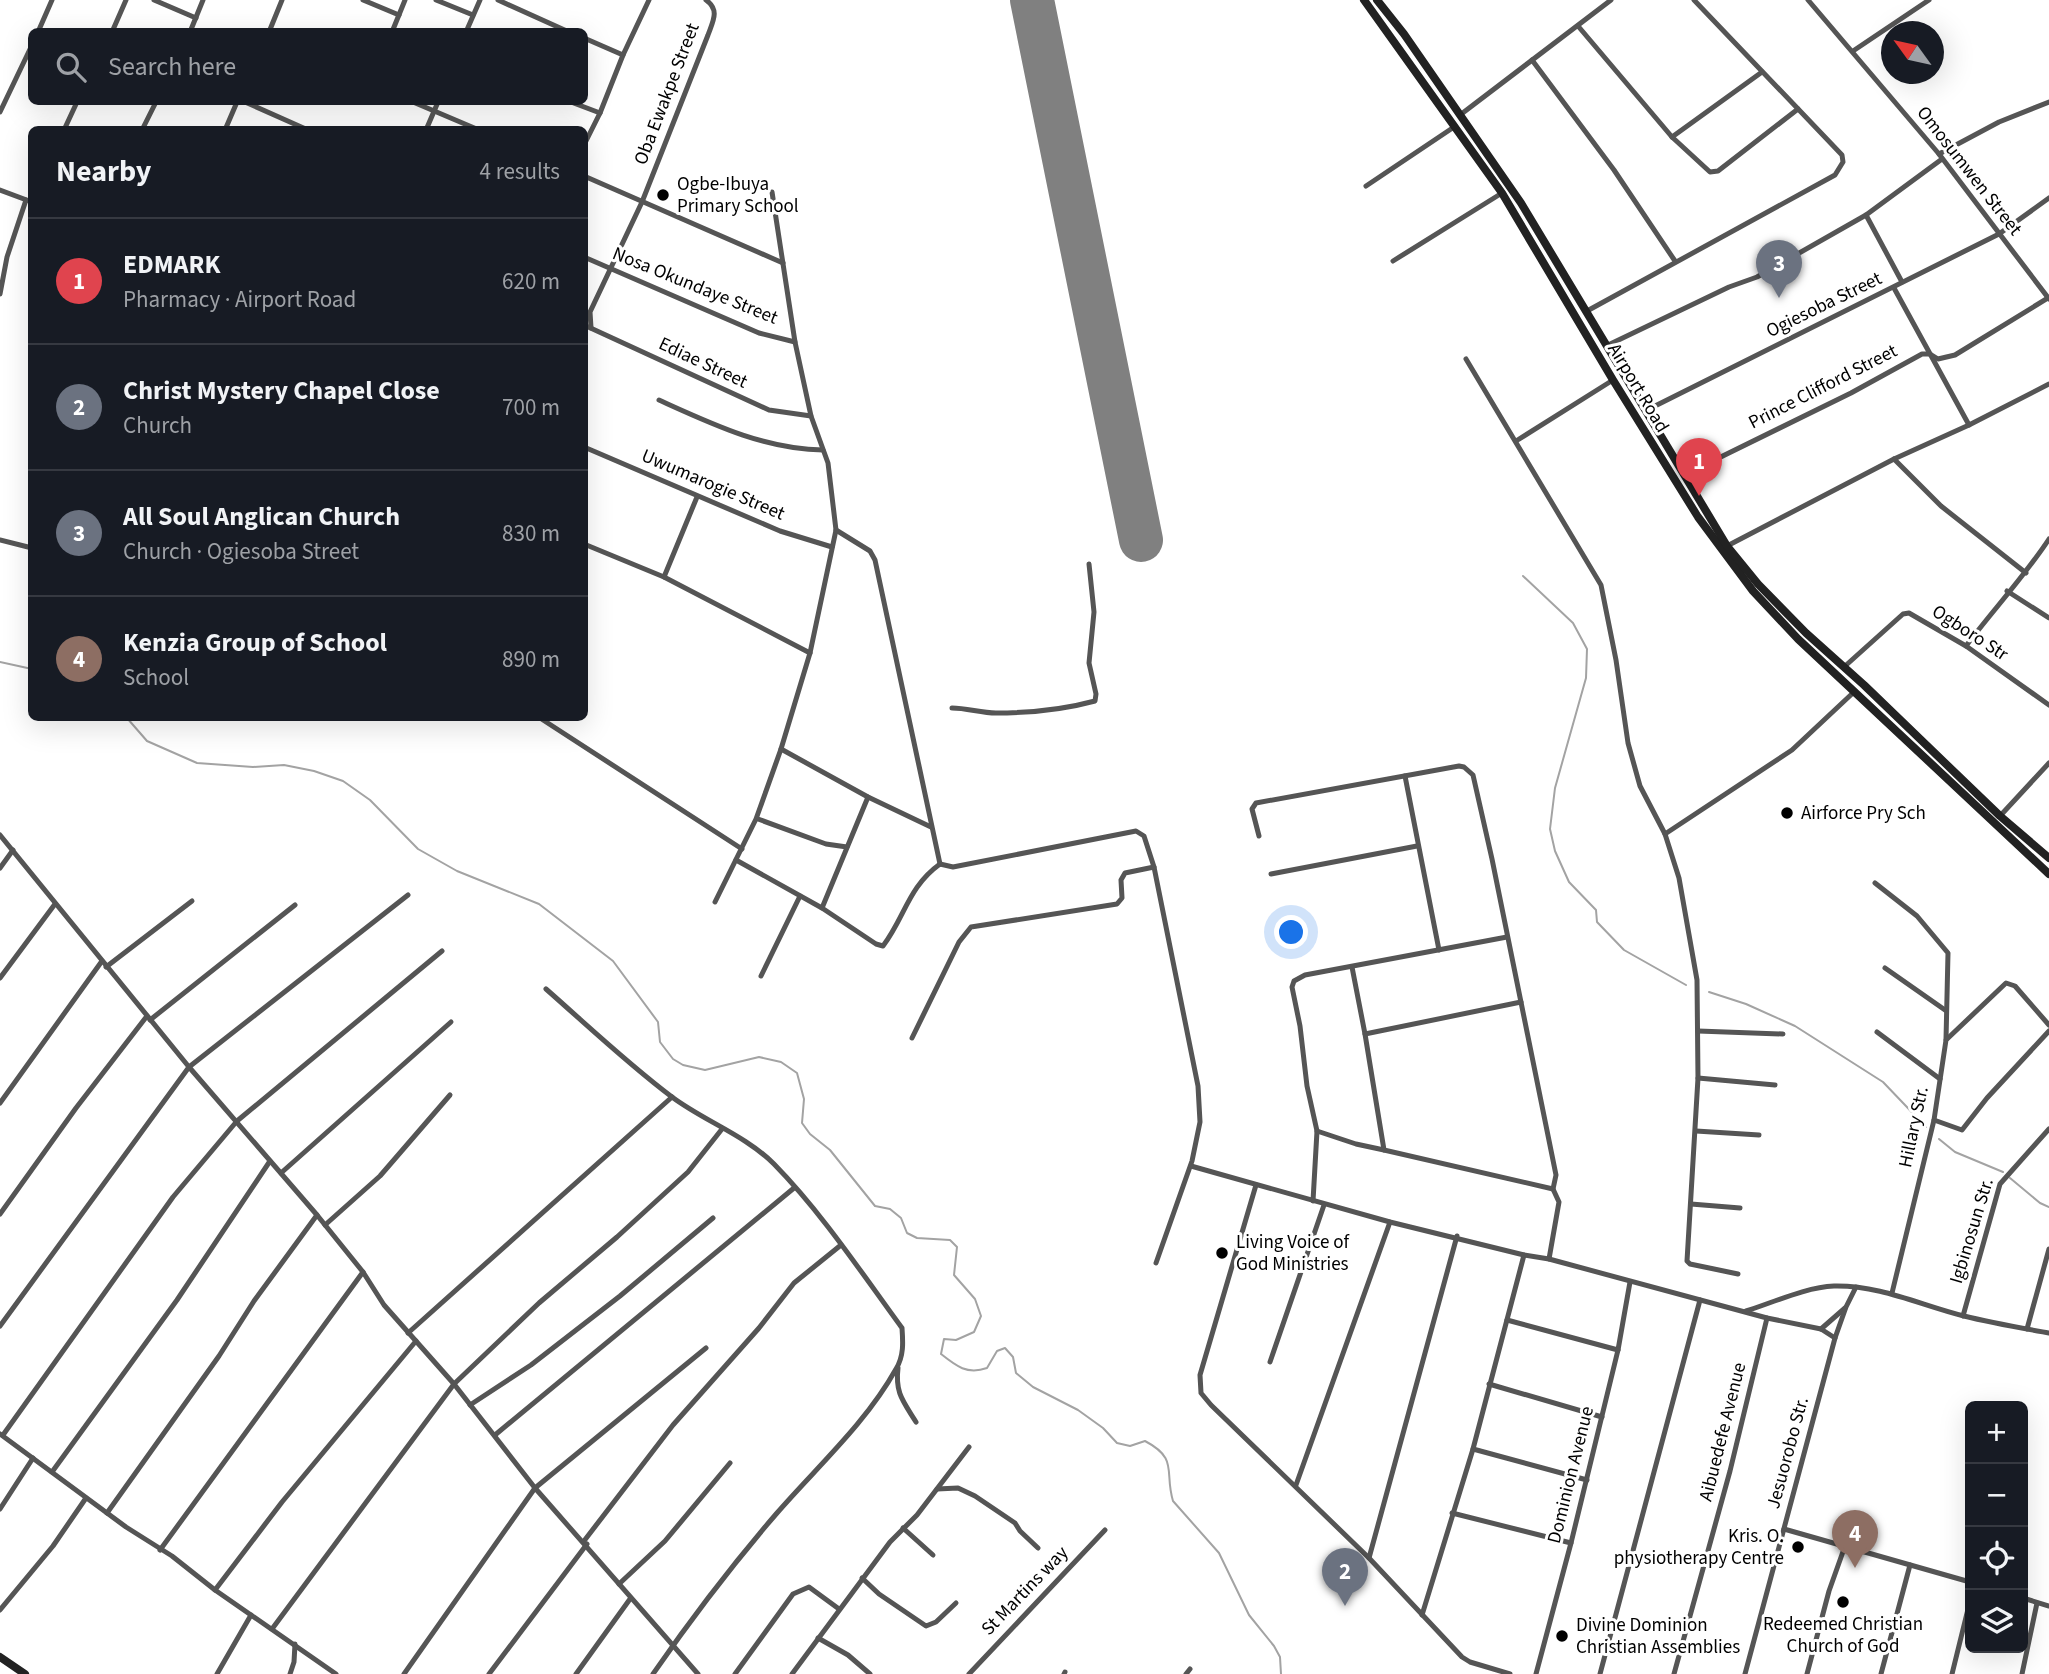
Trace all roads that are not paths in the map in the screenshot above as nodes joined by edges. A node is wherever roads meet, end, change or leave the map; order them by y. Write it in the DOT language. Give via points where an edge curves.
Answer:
graph roads {
  1 [pos="52,0"];
  2 [pos="126,0"];
  3 [pos="154,0"];
  4 [pos="203,0"];
  5 [pos="282,0"];
  6 [pos="363,0"];
  7 [pos="405,0"];
  8 [pos="436,0"];
  9 [pos="480,0"];
  10 [pos="498,0"];
  11 [pos="649,0"];
  12 [pos="706,0"];
  13 [pos="1364,0"];
  14 [pos="1377,0"];
  15 [pos="1594,0"];
  16 [pos="1611,0"];
  17 [pos="1694,0"];
  18 [pos="1929,0"];
  19 [pos="1811,1"];
  20 [pos="1600,8"];
  21 [pos="399,15"];
  22 [pos="473,16"];
  23 [pos="196,18"];
  24 [pos="1578,26"];
  25 [pos="40,28"];
  26 [pos="114,28"];
  27 [pos="192,28"];
  28 [pos="271,28"];
  29 [pos="394,28"];
  30 [pos="468,28"];
  31 [pos="560,28"];
  32 [pos="588,40"];
  33 [pos="1853,51"];
  34 [pos="28,53"];
  35 [pos="622,55"];
  36 [pos="1532,60"];
  37 [pos="1762,72"];
  38 [pos="2049,102"];
  39 [pos="76,105"];
  40 [pos="154,105"];
  41 [pos="236,105"];
  42 [pos="251,105"];
  43 [pos="420,105"];
  44 [pos="437,105"];
  45 [pos="579,105"];
  46 [pos="1798,109"];
  47 [pos="434,111"];
  48 [pos="0,112"];
  49 [pos="600,113"];
  50 [pos="1460,115"];
  51 [pos="66,126"];
  52 [pos="144,126"];
  53 [pos="227,126"];
  54 [pos="299,126"];
  55 [pos="428,126"];
  56 [pos="470,126"];
  57 [pos="1454,127"];
  58 [pos="588,137"];
  59 [pos="1672,137"];
  60 [pos="1940,157"];
  61 [pos="588,178"];
  62 [pos="1366,186"];
  63 [pos="0,190"];
  64 [pos="772,192"];
  65 [pos="1502,193"];
  66 [pos="2049,198"];
  67 [pos="28,201"];
  68 [pos="642,202"];
  69 [pos="28,204"];
  70 [pos="1866,215"];
  71 [pos="1999,234"];
  72 [pos="588,259"];
  73 [pos="1393,261"];
  74 [pos="1675,261"];
  75 [pos="783,264"];
  76 [pos="610,269"];
  77 [pos="1902,282"];
  78 [pos="2049,283"];
  79 [pos="1894,288"];
  80 [pos="2043,288"];
  81 [pos="0,294"];
  82 [pos="2049,298"];
  83 [pos="1587,312"];
  84 [pos="588,327"];
  85 [pos="795,342"];
  86 [pos="1606,346"];
  87 [pos="1930,354"];
  88 [pos="1466,359"];
  89 [pos="1614,380"];
  90 [pos="2049,384"];
  91 [pos="659,400"];
  92 [pos="1644,411"];
  93 [pos="811,416"];
  94 [pos="1969,425"];
  95 [pos="1516,441"];
  96 [pos="588,449"];
  97 [pos="823,450"];
  98 [pos="1894,459"];
  99 [pos="1684,475"];
  100 [pos="697,497"];
  101 [pos="836,530"];
  102 [pos="2049,539"];
  103 [pos="0,540"];
  104 [pos="588,546"];
  105 [pos="1727,546"];
  106 [pos="28,547"];
  107 [pos="832,547"];
  108 [pos="1089,564"];
  109 [pos="2026,573"];
  110 [pos="664,577"];
  111 [pos="2007,591"];
  112 [pos="2049,618"];
  113 [pos="1966,646"];
  114 [pos="810,653"];
  115 [pos="1844,667"];
  116 [pos="1855,691"];
  117 [pos="2049,705"];
  118 [pos="952,708"];
  119 [pos="545,721"];
  120 [pos="781,749"];
  121 [pos="2049,763"];
  122 [pos="1405,776"];
  123 [pos="868,797"];
  124 [pos="2000,816"];
  125 [pos="758,819"];
  126 [pos="931,827"];
  127 [pos="1665,834"];
  128 [pos="0,835"];
  129 [pos="1259,836"];
  130 [pos="1418,846"];
  131 [pos="847,847"];
  132 [pos="742,849"];
  133 [pos="13,850"];
  134 [pos="2049,858"];
  135 [pos="737,860"];
  136 [pos="940,864"];
  137 [pos="1154,867"];
  138 [pos="0,868"];
  139 [pos="1271,873"];
  140 [pos="2049,874"];
  141 [pos="1875,883"];
  142 [pos="408,895"];
  143 [pos="800,896"];
  144 [pos="192,901"];
  145 [pos="715,902"];
  146 [pos="55,904"];
  147 [pos="295,905"];
  148 [pos="822,908"];
  149 [pos="1507,937"];
  150 [pos="1439,950"];
  151 [pos="442,951"];
  152 [pos="104,964"];
  153 [pos="1352,967"];
  154 [pos="1885,968"];
  155 [pos="761,976"];
  156 [pos="0,978"];
  157 [pos="545,989"];
  158 [pos="1521,1002"];
  159 [pos="1945,1010"];
  160 [pos="2049,1010"];
  161 [pos="2042,1017"];
  162 [pos="149,1018"];
  163 [pos="452,1022"];
  164 [pos="2049,1025"];
  165 [pos="1698,1031"];
  166 [pos="2049,1031"];
  167 [pos="1877,1032"];
  168 [pos="1365,1034"];
  169 [pos="1783,1034"];
  170 [pos="912,1038"];
  171 [pos="1946,1040"];
  172 [pos="189,1067"];
  173 [pos="1698,1078"];
  174 [pos="1940,1079"];
  175 [pos="1775,1085"];
  176 [pos="450,1096"];
  177 [pos="672,1097"];
  178 [pos="0,1103"];
  179 [pos="1934,1119"];
  180 [pos="237,1121"];
  181 [pos="722,1129"];
  182 [pos="2049,1129"];
  183 [pos="1317,1131"];
  184 [pos="1696,1132"];
  185 [pos="1759,1135"];
  186 [pos="1384,1150"];
  187 [pos="270,1161"];
  188 [pos="1191,1166"];
  189 [pos="281,1173"];
  190 [pos="1256,1185"];
  191 [pos="794,1188"];
  192 [pos="1553,1189"];
  193 [pos="1313,1201"];
  194 [pos="1691,1204"];
  195 [pos="1324,1205"];
  196 [pos="1740,1208"];
  197 [pos="0,1214"];
  198 [pos="317,1215"];
  199 [pos="713,1218"];
  200 [pos="1391,1222"];
  201 [pos="325,1225"];
  202 [pos="1457,1237"];
  203 [pos="841,1245"];
  204 [pos="2049,1249"];
  205 [pos="1524,1255"];
  206 [pos="1549,1259"];
  207 [pos="1156,1263"];
  208 [pos="363,1272"];
  209 [pos="1738,1274"];
  210 [pos="1629,1282"];
  211 [pos="1856,1287"];
  212 [pos="1892,1293"];
  213 [pos="1700,1300"];
  214 [pos="1846,1307"];
  215 [pos="1746,1311"];
  216 [pos="1963,1316"];
  217 [pos="1767,1318"];
  218 [pos="1507,1320"];
  219 [pos="0,1326"];
  220 [pos="1821,1329"];
  221 [pos="2027,1329"];
  222 [pos="408,1333"];
  223 [pos="2049,1334"];
  224 [pos="1835,1338"];
  225 [pos="416,1341"];
  226 [pos="706,1348"];
  227 [pos="1618,1350"];
  228 [pos="1270,1362"];
  229 [pos="898,1367"];
  230 [pos="454,1384"];
  231 [pos="1489,1384"];
  232 [pos="470,1405"];
  233 [pos="1602,1417"];
  234 [pos="916,1422"];
  235 [pos="1,1434"];
  236 [pos="495,1435"];
  237 [pos="969,1447"];
  238 [pos="1473,1449"];
  239 [pos="33,1458"];
  240 [pos="730,1463"];
  241 [pos="52,1472"];
  242 [pos="1587,1480"];
  243 [pos="1296,1485"];
  244 [pos="535,1488"];
  245 [pos="937,1489"];
  246 [pos="86,1498"];
  247 [pos="0,1509"];
  248 [pos="107,1513"];
  249 [pos="1452,1513"];
  250 [pos="903,1528"];
  251 [pos="1784,1529"];
  252 [pos="1105,1530"];
  253 [pos="585,1543"];
  254 [pos="1572,1544"];
  255 [pos="1845,1546"];
  256 [pos="1038,1548"];
  257 [pos="160,1550"];
  258 [pos="933,1555"];
  259 [pos="1369,1558"];
  260 [pos="1910,1565"];
  261 [pos="862,1578"];
  262 [pos="1965,1581"];
  263 [pos="619,1584"];
  264 [pos="215,1590"];
  265 [pos="630,1599"];
  266 [pos="2028,1600"];
  267 [pos="956,1603"];
  268 [pos="2037,1603"];
  269 [pos="2049,1606"];
  270 [pos="839,1609"];
  271 [pos="0,1610"];
  272 [pos="251,1615"];
  273 [pos="1422,1615"];
  274 [pos="1965,1621"];
  275 [pos="272,1629"];
  276 [pos="818,1638"];
  277 [pos="295,1644"];
  278 [pos="672,1646"];
  279 [pos="0,1657"];
  280 [pos="25,1674"];
  281 [pos="217,1674"];
  282 [pos="290,1674"];
  283 [pos="336,1674"];
  284 [pos="404,1674"];
  285 [pos="489,1674"];
  286 [pos="576,1674"];
  287 [pos="653,1674"];
  288 [pos="698,1674"];
  289 [pos="735,1674"];
  290 [pos="792,1674"];
  291 [pos="870,1674"];
  292 [pos="970,1674"];
  293 [pos="1510,1674"];
  294 [pos="1536,1674"];
  295 [pos="1600,1674"];
  296 [pos="1674,1674"];
  297 [pos="1745,1674"];
  298 [pos="1807,1674"];
  299 [pos="1881,1674"];
  300 [pos="1952,1674"];
  301 [pos="2022,1674"];
  1 -- 25 [label="street"];
  2 -- 26 [label="street"];
  3 -- 23 [label="street"];
  4 -- 23 [label="street"];
  5 -- 28 [label="street"];
  6 -- 21 [label="street"];
  7 -- 21 [label="street"];
  8 -- 22 [label="street"];
  9 -- 22 [label="street"];
  10 -- 31 [label="street"];
  11 -- 35 [label="street"];
  12 -- 68 [label="street, Oba Ewakpe Street" via="715,12 708,35"];
  13 -- 57 [label="main road, Airport Road"];
  14 -- 50 [label="main road, Airport Road"];
  15 -- 20 [label="street"];
  16 -- 20 [label="street"];
  17 -- 37 [label="street"];
  18 -- 33 [label="street"];
  19 -- 33 [label="street, Omosumwen Street"];
  20 -- 24 [label="street"];
  21 -- 29 [label="street"];
  22 -- 30 [label="street"];
  23 -- 27 [label="street"];
  24 -- 36 [label="street"];
  24 -- 59 [label="street"];
  32 -- 35 [label="street"];
  33 -- 60 [label="street, Omosumwen Street"];
  34 -- 48 [label="street"];
  35 -- 49 [label="street"];
  36 -- 50 [label="street"];
  36 -- 74 [label="street"];
  37 -- 46 [label="street"];
  37 -- 59 [label="street"];
  38 -- 60 [label="street" via="1999,122"];
  39 -- 51 [label="street"];
  40 -- 52 [label="street"];
  41 -- 53 [label="street"];
  42 -- 54 [label="street"];
  43 -- 47 [label="street"];
  44 -- 47 [label="street"];
  45 -- 49 [label="street"];
  46 -- 59 [label="street" via="1714,172"];
  46 -- 74 [label="street" via="1842,155 1841,168"];
  47 -- 55 [label="street"];
  47 -- 56 [label="street"];
  49 -- 58 [label="street"];
  50 -- 83 [label="main road, Airport Road" via="1521,203"];
  57 -- 62 [label="street"];
  57 -- 65 [label="main road, Airport Road"];
  60 -- 70 [label="street"];
  60 -- 71 [label="street, Omosumwen Street"];
  61 -- 68 [label="street"];
  63 -- 67 [label="street"];
  64 -- 75 [label="street"];
  65 -- 73 [label="street"];
  65 -- 89 [label="main road, Airport Road"];
  66 -- 71 [label="street, Ogiesoba Street"];
  68 -- 75 [label="street"];
  68 -- 76 [label="street"];
  69 -- 81 [label="street"];
  70 -- 77 [label="street"];
  70 -- 86 [label="street" via="1757,277"];
  71 -- 77 [label="street, Ogiesoba Street"];
  71 -- 80 [label="street, Omosumwen Street"];
  72 -- 76 [label="street, Nosa Okundaye Street"];
  74 -- 83 [label="street"];
  75 -- 85 [label="street"];
  76 -- 84 [label="street"];
  76 -- 85 [label="street, Nosa Okundaye Street" via="759,333"];
  77 -- 79 [label="street, Ogiesoba Street"];
  78 -- 80 [label="street"];
  79 -- 87 [label="street"];
  79 -- 92 [label="street, Ogiesoba Street"];
  80 -- 82 [label="street, Omosumwen Street"];
  82 -- 87 [label="street, Prince Clifford Street" via="1955,355 1938,359"];
  83 -- 86 [label="main road, Airport Road"];
  84 -- 93 [label="street, Ediae Street" via="769,410"];
  85 -- 93 [label="street"];
  86 -- 92 [label="main road, Airport Road"];
  87 -- 94 [label="street"];
  87 -- 99 [label="street, Prince Clifford Street" via="1922,354"];
  88 -- 95 [label="street"];
  89 -- 95 [label="street"];
  89 -- 116 [label="main road, Airport Road" via="1698,517 1746,582 1798,639"];
  90 -- 94 [label="street"];
  91 -- 97 [label="street" via="762,443"];
  92 -- 99 [label="main road, Airport Road"];
  93 -- 97 [label="street"];
  94 -- 98 [label="street"];
  95 -- 127 [label="street" via="1601,584 1628,743 1640,786"];
  96 -- 100 [label="street, Uwumarogie Street"];
  97 -- 101 [label="street"];
  98 -- 105 [label="street"];
  98 -- 109 [label="street" via="1941,506"];
  99 -- 105 [label="main road, Airport Road"];
  100 -- 107 [label="street, Uwumarogie Street"];
  100 -- 110 [label="street"];
  101 -- 107 [label="street"];
  101 -- 126 [label="street" via="870,551 876,560"];
  102 -- 109 [label="street"];
  103 -- 106 [label="street"];
  104 -- 110 [label="street"];
  105 -- 115 [label="main road, Airport Road" via="1797,625"];
  107 -- 114 [label="street"];
  108 -- 118 [label="street" via="1094,612 1089,663 1095,701 1066,709 995,713"];
  109 -- 111 [label="street"];
  110 -- 114 [label="street"];
  111 -- 112 [label="street"];
  111 -- 113 [label="street"];
  113 -- 115 [label="street, Ogboro Str" via="1909,613 1903,614"];
  113 -- 117 [label="street, Ogboro Str"];
  114 -- 120 [label="street"];
  115 -- 124 [label="main road, Airport Road"];
  116 -- 127 [label="street" via="1792,750"];
  116 -- 140 [label="main road, Airport Road"];
  119 -- 132 [label="street"];
  120 -- 123 [label="street"];
  120 -- 132 [label="street"];
  121 -- 124 [label="street"];
  122 -- 129 [label="street" via="1256,803 1252,809"];
  122 -- 130 [label="street"];
  122 -- 149 [label="street" via="1459,766 1473,775"];
  123 -- 126 [label="street"];
  123 -- 131 [label="street"];
  124 -- 134 [label="main road, Airport Road"];
  125 -- 131 [label="street"];
  126 -- 136 [label="street"];
  127 -- 165 [label="street" via="1679,878 1697,980"];
  128 -- 133 [label="street"];
  130 -- 139 [label="street"];
  130 -- 150 [label="street"];
  131 -- 148 [label="street"];
  132 -- 135 [label="street"];
  133 -- 138 [label="street"];
  133 -- 146 [label="street"];
  135 -- 143 [label="street"];
  135 -- 145 [label="street"];
  136 -- 137 [label="street" via="953,867 1136,831 1144,836"];
  136 -- 148 [label="street" via="912,892 884,946"];
  137 -- 170 [label="street" via="1125,873 1122,900 1117,904 971,927 959,942"];
  137 -- 188 [label="street" via="1198,1086 1200,1122"];
  141 -- 159 [label="street, Hillary Str." via="1916,916 1948,953"];
  142 -- 172 [label="street"];
  143 -- 148 [label="street"];
  143 -- 155 [label="street"];
  144 -- 152 [label="street"];
  146 -- 152 [label="street"];
  146 -- 156 [label="street"];
  147 -- 162 [label="street"];
  149 -- 150 [label="street"];
  149 -- 158 [label="street"];
  150 -- 153 [label="street"];
  151 -- 180 [label="street"];
  152 -- 162 [label="street"];
  152 -- 178 [label="street"];
  153 -- 168 [label="street"];
  153 -- 183 [label="street" via="1305,975 1292,987"];
  154 -- 159 [label="street"];
  157 -- 177 [label="street"];
  158 -- 168 [label="street"];
  158 -- 192 [label="street" via="1556,1175"];
  159 -- 171 [label="street, Hillary Str."];
  160 -- 161 [label="street"];
  161 -- 164 [label="street"];
  161 -- 171 [label="street" via="2015,986 2006,984"];
  162 -- 172 [label="street"];
  162 -- 197 [label="street" via="76,1108"];
  163 -- 189 [label="street"];
  165 -- 169 [label="street"];
  165 -- 173 [label="street"];
  166 -- 179 [label="street" via="1962,1130"];
  167 -- 174 [label="street"];
  168 -- 186 [label="street"];
  171 -- 174 [label="street, Hillary Str."];
  172 -- 180 [label="street"];
  172 -- 219 [label="street"];
  173 -- 175 [label="street"];
  173 -- 184 [label="street"];
  174 -- 179 [label="street, Hillary Str."];
  176 -- 201 [label="street" via="380,1176"];
  177 -- 181 [label="street"];
  177 -- 222 [label="street"];
  179 -- 212 [label="street, Hillary Str."];
  180 -- 187 [label="street"];
  180 -- 235 [label="street" via="173,1197"];
  181 -- 191 [label="street" via="750,1143"];
  181 -- 230 [label="street" via="688,1172"];
  182 -- 216 [label="street, Igbinosun Str." via="2000,1184"];
  183 -- 186 [label="street"];
  183 -- 193 [label="street"];
  184 -- 185 [label="street"];
  184 -- 194 [label="street"];
  186 -- 192 [label="street"];
  187 -- 189 [label="street"];
  187 -- 241 [label="street" via="177,1300"];
  188 -- 190 [label="street"];
  188 -- 207 [label="street"];
  189 -- 198 [label="street"];
  190 -- 193 [label="street"];
  190 -- 243 [label="street" via="1199,1385 1210,1405"];
  191 -- 203 [label="street"];
  191 -- 236 [label="street"];
  192 -- 206 [label="street" via="1559,1202"];
  193 -- 195 [label="street"];
  194 -- 196 [label="street"];
  194 -- 209 [label="street" via="1687,1261"];
  195 -- 200 [label="street"];
  195 -- 228 [label="street"];
  198 -- 201 [label="street"];
  198 -- 248 [label="street"];
  199 -- 232 [label="street" via="531,1365"];
  200 -- 202 [label="street"];
  200 -- 243 [label="street"];
  201 -- 208 [label="street"];
  202 -- 205 [label="street"];
  202 -- 259 [label="street"];
  203 -- 229 [label="street" via="902,1328 904,1348"];
  203 -- 253 [label="street" via="794,1283 673,1425"];
  204 -- 221 [label="street"];
  205 -- 206 [label="street"];
  205 -- 218 [label="street"];
  206 -- 210 [label="street"];
  208 -- 222 [label="street"];
  208 -- 257 [label="street"];
  210 -- 213 [label="street"];
  210 -- 227 [label="street, Dominion Avenue"];
  211 -- 212 [label="street"];
  211 -- 214 [label="street, Jesuorobo Str."];
  211 -- 215 [label="street" via="1831,1286"];
  212 -- 216 [label="street"];
  213 -- 215 [label="street"];
  213 -- 295 [label="street"];
  214 -- 220 [label="street"];
  214 -- 224 [label="street, Jesuorobo Str."];
  215 -- 217 [label="street"];
  216 -- 221 [label="street"];
  217 -- 220 [label="street"];
  217 -- 296 [label="street, Aibuedefe Avenue"];
  218 -- 227 [label="street"];
  218 -- 231 [label="street"];
  220 -- 224 [label="street"];
  221 -- 223 [label="street"];
  222 -- 225 [label="street"];
  224 -- 251 [label="street, Jesuorobo Str."];
  225 -- 230 [label="street"];
  225 -- 264 [label="street"];
  226 -- 244 [label="street"];
  227 -- 233 [label="street, Dominion Avenue"];
  229 -- 234 [label="street" via="900,1397"];
  229 -- 278 [label="street" via="858,1423 775,1515"];
  230 -- 232 [label="street"];
  230 -- 275 [label="street"];
  231 -- 233 [label="street"];
  231 -- 238 [label="street"];
  232 -- 236 [label="street"];
  233 -- 242 [label="street, Dominion Avenue"];
  235 -- 239 [label="street"];
  236 -- 244 [label="street"];
  237 -- 245 [label="street"];
  238 -- 242 [label="street"];
  238 -- 249 [label="street"];
  239 -- 241 [label="street"];
  239 -- 247 [label="street"];
  240 -- 263 [label="street" via="666,1541"];
  241 -- 246 [label="street"];
  242 -- 254 [label="street, Dominion Avenue"];
  243 -- 259 [label="street"];
  244 -- 253 [label="street"];
  244 -- 284 [label="street"];
  245 -- 250 [label="street"];
  245 -- 256 [label="street" via="958,1488 975,1496 1015,1522"];
  246 -- 248 [label="street"];
  246 -- 271 [label="street"];
  248 -- 257 [label="street"];
  249 -- 254 [label="street"];
  249 -- 273 [label="street"];
  250 -- 258 [label="street"];
  250 -- 261 [label="street"];
  251 -- 255 [label="street"];
  251 -- 297 [label="street, Jesuorobo Str."];
  252 -- 292 [label="street, St Martins way"];
  253 -- 263 [label="street"];
  253 -- 285 [label="street"];
  254 -- 294 [label="street, Dominion Avenue"];
  255 -- 260 [label="street"];
  255 -- 298 [label="street"];
  257 -- 264 [label="street"];
  259 -- 273 [label="street"];
  260 -- 262 [label="street"];
  260 -- 299 [label="street"];
  261 -- 267 [label="street" via="926,1626"];
  261 -- 270 [label="street"];
  263 -- 265 [label="street"];
  264 -- 272 [label="street"];
  265 -- 278 [label="street"];
  265 -- 286 [label="street"];
  266 -- 268 [label="street"];
  268 -- 269 [label="street"];
  268 -- 301 [label="street"];
  270 -- 276 [label="street"];
  270 -- 289 [label="street" via="809,1587 799,1590"];
  272 -- 275 [label="street"];
  272 -- 281 [label="street"];
  273 -- 293 [label="street" via="1470,1662"];
  274 -- 300 [label="street"];
  275 -- 277 [label="street"];
  276 -- 290 [label="street"];
  276 -- 291 [label="street"];
  277 -- 282 [label="street"];
  277 -- 283 [label="street"];
  278 -- 287 [label="street"];
  278 -- 288 [label="street"];
  279 -- 280 [label="main road"];
}
